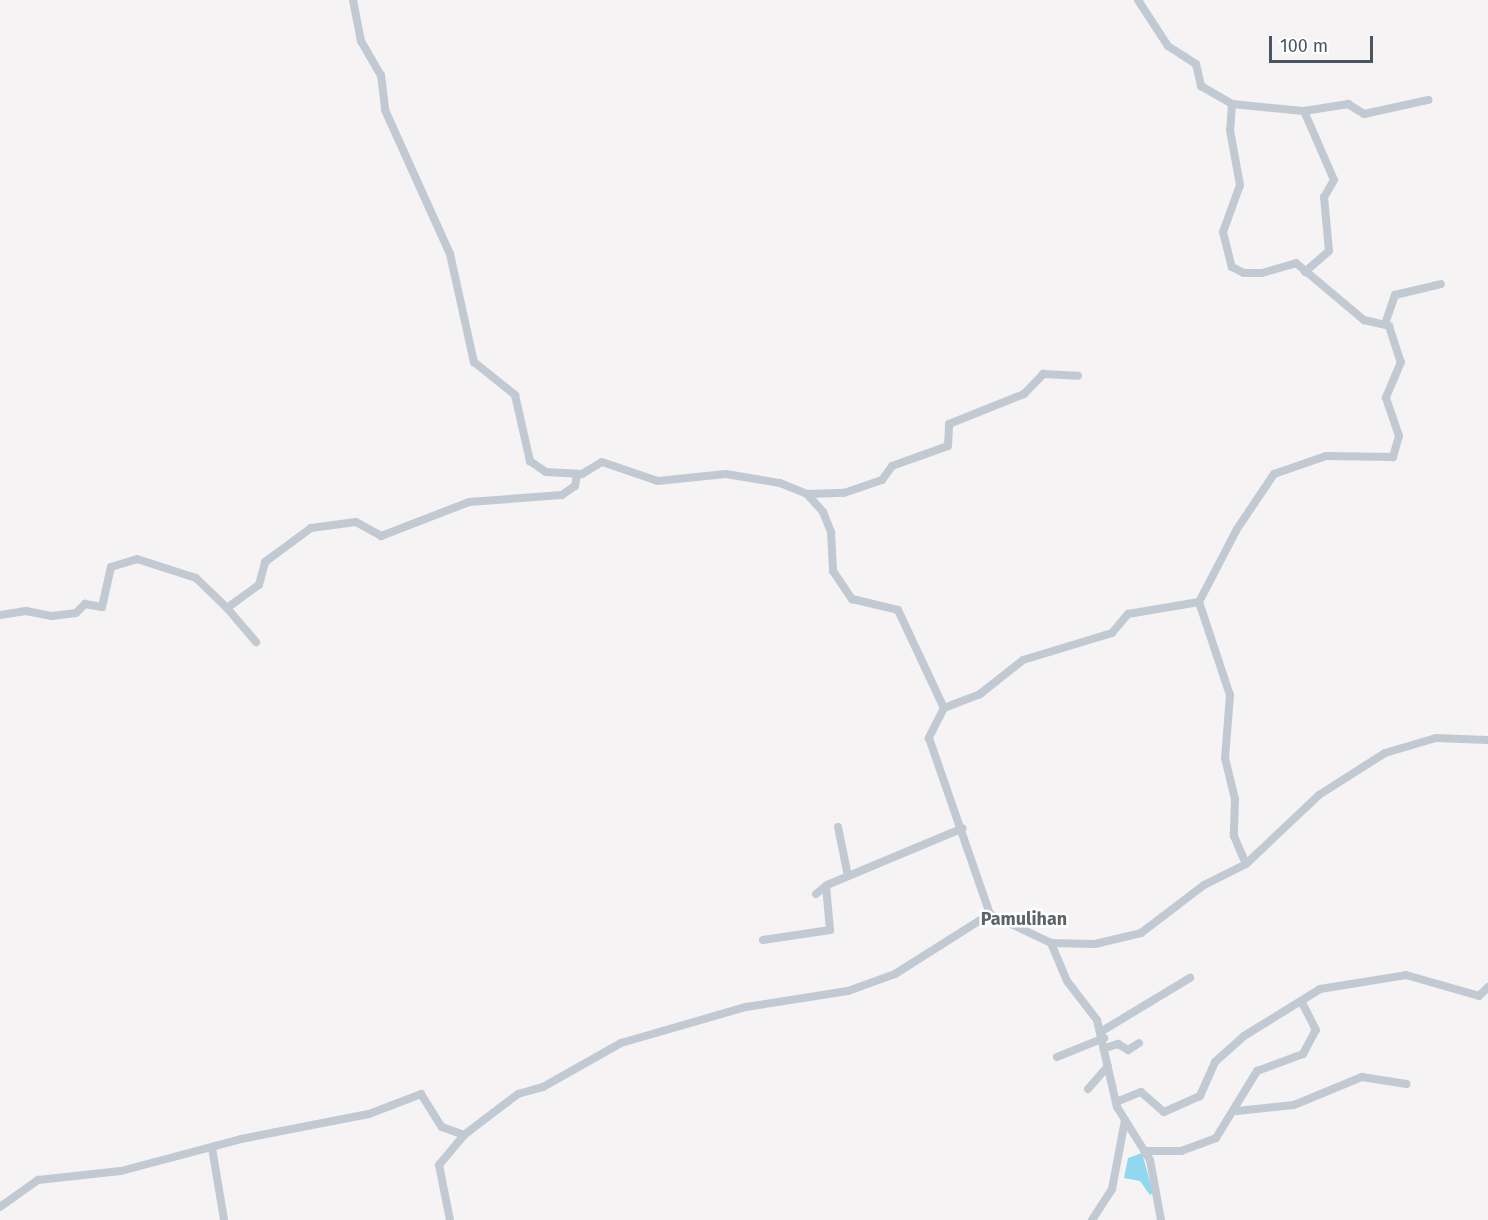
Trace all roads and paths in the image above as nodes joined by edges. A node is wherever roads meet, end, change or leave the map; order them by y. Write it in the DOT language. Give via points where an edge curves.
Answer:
graph roads {
  1 [pos="353,0"];
  2 [pos="1138,0"];
  3 [pos="1428,100"];
  4 [pos="1232,104"];
  5 [pos="1304,111"];
  6 [pos="1305,272"];
  7 [pos="1441,284"];
  8 [pos="1385,324"];
  9 [pos="1078,375"];
  10 [pos="577,475"];
  11 [pos="807,494"];
  12 [pos="1199,602"];
  13 [pos="226,608"];
  14 [pos="0,615"];
  15 [pos="256,642"];
  16 [pos="944,708"];
  17 [pos="1488,740"];
  18 [pos="838,827"];
  19 [pos="963,828"];
  20 [pos="1246,864"];
  21 [pos="848,876"];
  22 [pos="826,885"];
  23 [pos="816,894"];
  24 [pos="990,914"];
  25 [pos="763,940"];
  26 [pos="1052,943"];
  27 [pos="1190,978"];
  28 [pos="1488,987"];
  29 [pos="1303,1004"];
  30 [pos="1103,1035"];
  31 [pos="1139,1043"];
  32 [pos="1105,1048"];
  33 [pos="1057,1057"];
  34 [pos="1108,1066"];
  35 [pos="1406,1084"];
  36 [pos="1088,1089"];
  37 [pos="1116,1102"];
  38 [pos="1237,1111"];
  39 [pos="1125,1120"];
  40 [pos="465,1135"];
  41 [pos="212,1148"];
  42 [pos="1146,1151"];
  43 [pos="0,1207"];
  44 [pos="224,1220"];
  45 [pos="450,1220"];
  46 [pos="1092,1220"];
  47 [pos="1161,1220"];
  1 -- 10 [label="street" via="361,41 381,75 385,110 450,254 474,362 515,395 530,462 546,472"];
  2 -- 4 [label="street" via="1168,46 1196,64 1201,86"];
  3 -- 5 [label="street" via="1366,113 1348,104"];
  4 -- 5 [label="street"];
  4 -- 6 [label="street" via="1230,130 1240,184 1223,232 1232,267 1244,273 1262,273 1296,263"];
  5 -- 6 [label="street" via="1334,180 1324,198 1329,251"];
  6 -- 8 [label="street" via="1364,320"];
  7 -- 8 [label="street" via="1395,295"];
  8 -- 12 [label="street" via="1401,360 1386,398 1399,436 1396,452 1387,459 1326,456 1274,474 1236,529"];
  9 -- 11 [label="street" via="1046,373 1024,394 949,424 948,446 891,467 882,480 844,493"];
  10 -- 11 [label="street" via="602,462 658,481 746,475"];
  10 -- 13 [label="street" via="574,486 562,495 511,495 469,502 381,536 356,522 311,528 265,562 259,585"];
  11 -- 16 [label="street" via="828,521 838,582 852,599 898,610"];
  12 -- 16 [label="street" via="1128,614 1112,633 1023,660 980,694"];
  12 -- 20 [label="street" via="1230,695 1225,758 1235,799 1234,836"];
  13 -- 14 [label="street" via="196,578 137,559 111,567 102,607 85,604 76,613 52,616 26,611"];
  13 -- 15 [label="street"];
  16 -- 19 [label="street" via="929,738"];
  17 -- 20 [label="street" via="1436,738 1385,753 1319,795"];
  18 -- 21 [label="street"];
  19 -- 21 [label="street"];
  19 -- 24 [label="street"];
  20 -- 26 [label="street" via="1204,885 1141,933 1095,945"];
  21 -- 22 [label="street"];
  22 -- 23 [label="street"];
  22 -- 25 [label="street" via="830,930"];
  24 -- 26 [label="street"];
  24 -- 40 [label="street" via="895,974 848,991 746,1007 621,1043 543,1087 518,1094"];
  26 -- 30 [label="street" via="1067,981"];
  27 -- 30 [label="street"];
  28 -- 29 [label="street" via="1479,996 1430,979 1375,977 1320,988 1304,998"];
  29 -- 37 [label="street" via="1244,1036 1215,1062 1204,1093 1193,1100 1164,1112 1141,1092"];
  29 -- 38 [label="street" via="1316,1034 1301,1056 1257,1071"];
  30 -- 32 [label="street"];
  30 -- 33 [label="street"];
  31 -- 32 [label="street" via="1128,1050 1118,1044"];
  32 -- 34 [label="street"];
  34 -- 36 [label="street"];
  34 -- 37 [label="street"];
  35 -- 38 [label="street" via="1362,1077 1294,1105"];
  37 -- 39 [label="street"];
  38 -- 42 [label="street" via="1204,1146"];
  39 -- 42 [label="street"];
  39 -- 46 [label="street" via="1112,1189"];
  40 -- 41 [label="street" via="442,1127 421,1094 369,1114"];
  40 -- 45 [label="street" via="438,1166"];
  41 -- 43 [label="street" via="96,1176 38,1180"];
  41 -- 44 [label="street"];
  42 -- 47 [label="street"];
}
